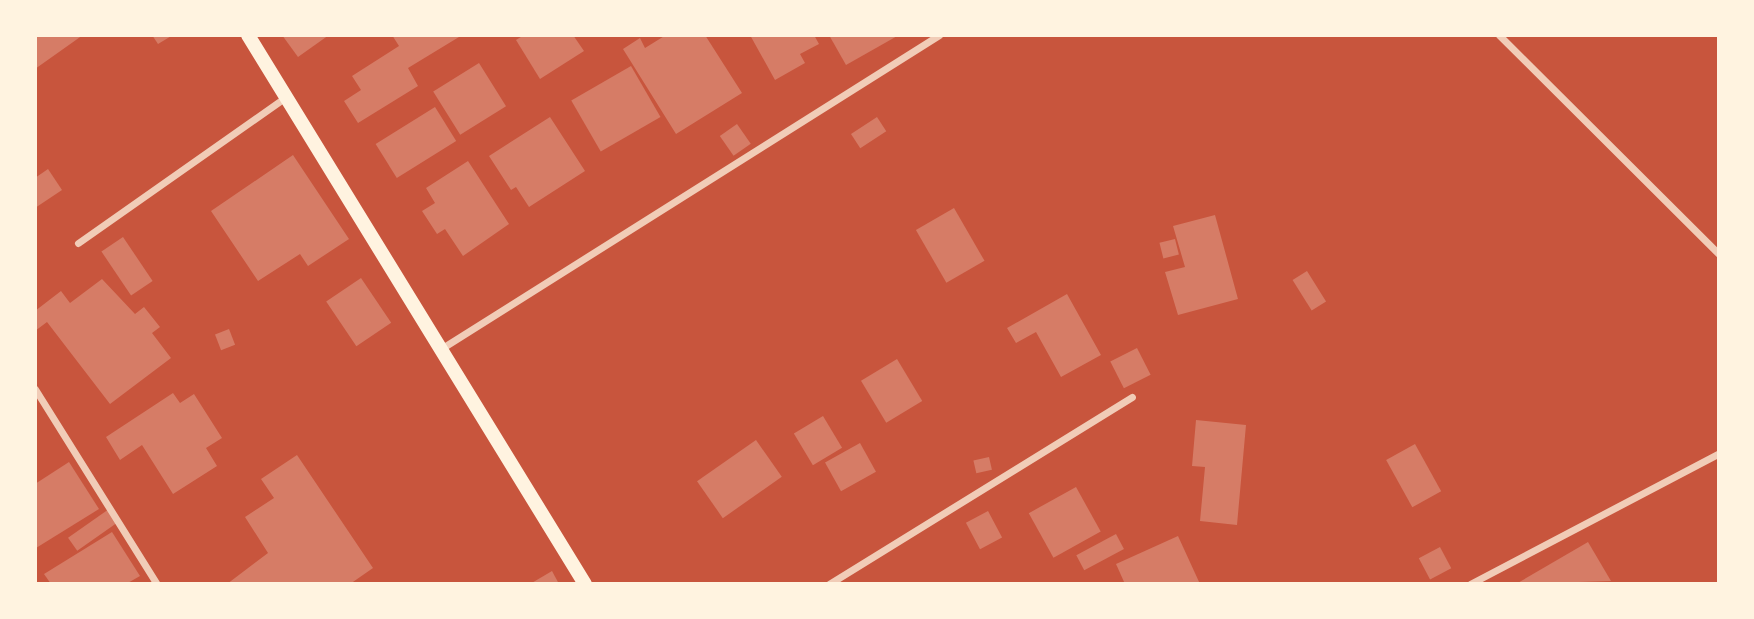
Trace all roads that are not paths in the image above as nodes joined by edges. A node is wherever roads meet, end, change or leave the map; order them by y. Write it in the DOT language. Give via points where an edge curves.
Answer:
graph roads {
  1 [pos="248,35"];
  2 [pos="939,35"];
  3 [pos="1499,35"];
  4 [pos="284,98"];
  5 [pos="78,243"];
  6 [pos="1719,254"];
  7 [pos="439,350"];
  8 [pos="35,389"];
  9 [pos="1132,397"];
  10 [pos="1719,453"];
  11 [pos="157,584"];
  12 [pos="585,584"];
  13 [pos="830,584"];
  14 [pos="1470,584"];
  1 -- 4 [label="main road"];
  2 -- 7 [label="street"];
  3 -- 6 [label="street"];
  4 -- 5 [label="street"];
  4 -- 7 [label="main road"];
  7 -- 12 [label="main road"];
  8 -- 11 [label="street"];
  9 -- 13 [label="street"];
  10 -- 14 [label="street"];
}
